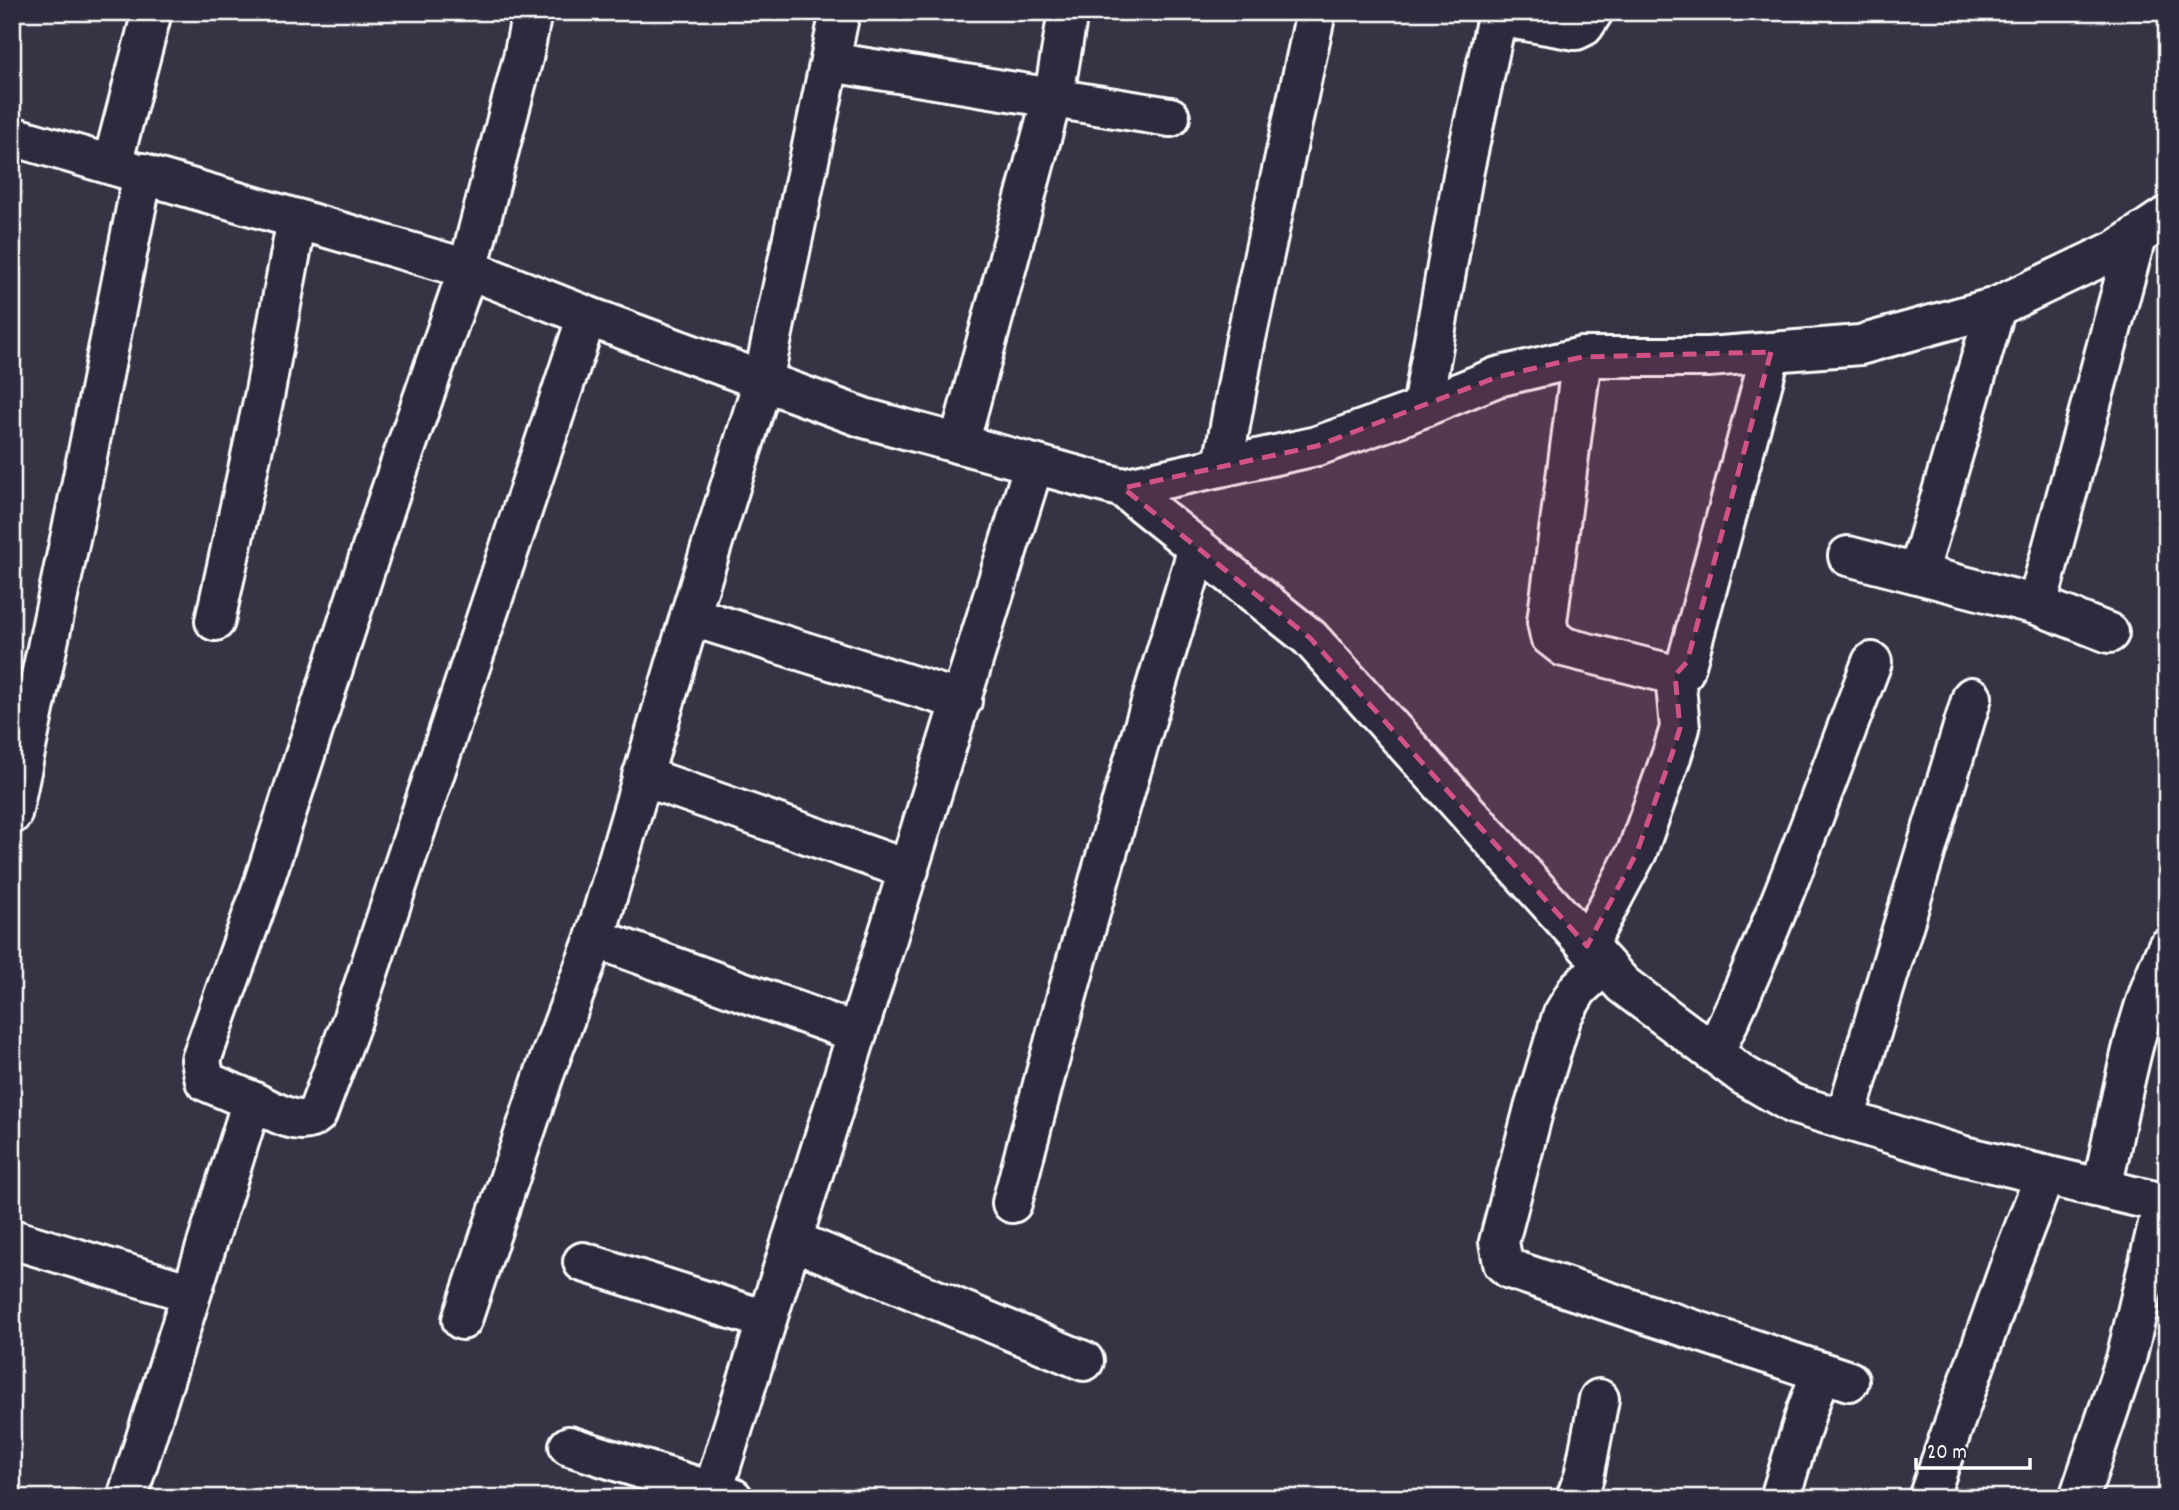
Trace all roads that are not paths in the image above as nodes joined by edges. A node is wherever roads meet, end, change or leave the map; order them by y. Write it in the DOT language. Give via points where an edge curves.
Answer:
graph roads {
  1 [pos="152,12"];
  2 [pos="532,12"];
  3 [pos="841,12"];
  4 [pos="1068,12"];
  5 [pos="1316,12"];
  6 [pos="1593,12"];
  7 [pos="1497,14"];
  8 [pos="830,62"];
  9 [pos="1052,96"];
  10 [pos="1170,117"];
  11 [pos="12,136"];
  12 [pos="128,169"];
  13 [pos="2167,216"];
  14 [pos="297,219"];
  15 [pos="2136,237"];
  16 [pos="468,270"];
  17 [pos="1996,307"];
  18 [pos="587,316"];
  19 [pos="1771,352"];
  20 [pos="1582,358"];
  21 [pos="764,381"];
  22 [pos="1422,408"];
  23 [pos="959,444"];
  24 [pos="1034,464"];
  25 [pos="1223,466"];
  26 [pos="1123,488"];
  27 [pos="1198,548"];
  28 [pos="1848,556"];
  29 [pos="1918,574"];
  30 [pos="2037,605"];
  31 [pos="690,616"];
  32 [pos="215,621"];
  33 [pos="2109,633"];
  34 [pos="1872,662"];
  35 [pos="1675,675"];
  36 [pos="1972,697"];
  37 [pos="962,701"];
  38 [pos="642,776"];
  39 [pos="12,814"];
  40 [pos="909,870"];
  41 [pos="595,938"];
  42 [pos="2167,948"];
  43 [pos="1596,955"];
  44 [pos="2156,1005"];
  45 [pos="857,1032"];
  46 [pos="1714,1053"];
  47 [pos="252,1101"];
  48 [pos="1845,1119"];
  49 [pos="2045,1175"];
  50 [pos="2102,1188"];
  51 [pos="1012,1203"];
  52 [pos="2165,1203"];
  53 [pos="12,1239"];
  54 [pos="792,1240"];
  55 [pos="583,1262"];
  56 [pos="191,1293"];
  57 [pos="462,1320"];
  58 [pos="766,1320"];
  59 [pos="1084,1361"];
  60 [pos="1599,1399"];
  61 [pos="569,1446"];
  62 [pos="723,1494"];
  63 [pos="127,1498"];
  64 [pos="1576,1498"];
  65 [pos="1780,1498"];
  66 [pos="1928,1498"];
  67 [pos="2079,1498"];
  1 -- 12 [label="street"];
  2 -- 16 [label="street"];
  3 -- 8 [label="street"];
  4 -- 9 [label="street"];
  5 -- 25 [label="street"];
  6 -- 7 [label="street" via="1577,30"];
  7 -- 22 [label="street"];
  8 -- 9 [label="street"];
  8 -- 21 [label="street"];
  9 -- 10 [label="street"];
  9 -- 23 [label="street"];
  11 -- 12 [label="street"];
  12 -- 14 [label="street"];
  12 -- 39 [label="street" via="84,474"];
  13 -- 15 [label="street"];
  14 -- 16 [label="street"];
  14 -- 32 [label="street"];
  15 -- 17 [label="street"];
  15 -- 30 [label="street"];
  16 -- 18 [label="street"];
  16 -- 47 [label="street" via="201,1060 205,1081"];
  17 -- 19 [label="street" via="1860,345"];
  17 -- 29 [label="street"];
  18 -- 21 [label="street"];
  18 -- 47 [label="street" via="317,1114 299,1121"];
  19 -- 20 [label="street"];
  19 -- 35 [label="street" via="1687,662 1684,671"];
  20 -- 22 [label="street" via="1497,377"];
  20 -- 35 [label="street" via="1547,622 1550,636 1564,646"];
  21 -- 23 [label="street" via="864,418"];
  21 -- 31 [label="street"];
  22 -- 25 [label="street" via="1317,446"];
  23 -- 24 [label="street"];
  24 -- 26 [label="street"];
  24 -- 37 [label="street"];
  25 -- 26 [label="street"];
  26 -- 27 [label="street"];
  27 -- 43 [label="street" via="1310,638"];
  27 -- 51 [label="street" via="1117,814"];
  28 -- 29 [label="street"];
  29 -- 30 [label="street"];
  30 -- 33 [label="street"];
  31 -- 37 [label="street"];
  31 -- 38 [label="street"];
  34 -- 46 [label="street" via="1772,923"];
  35 -- 43 [label="street" via="1680,729"];
  36 -- 48 [label="street"];
  37 -- 40 [label="street"];
  38 -- 40 [label="street"];
  38 -- 41 [label="street"];
  40 -- 45 [label="street"];
  41 -- 45 [label="street"];
  41 -- 57 [label="street"];
  42 -- 44 [label="street"];
  43 -- 46 [label="street" via="1623,985"];
  43 -- 65 [label="street" via="1562,1016 1533,1112 1499,1242 1503,1263 1835,1377 1807,1410"];
  44 -- 50 [label="street" via="2136,1032"];
  45 -- 54 [label="street"];
  46 -- 48 [label="street" via="1793,1104"];
  47 -- 56 [label="street"];
  48 -- 49 [label="street" via="1964,1156"];
  49 -- 50 [label="street"];
  49 -- 66 [label="street"];
  50 -- 52 [label="street"];
  52 -- 67 [label="street" via="2126,1359"];
  53 -- 56 [label="street"];
  54 -- 58 [label="street"];
  54 -- 59 [label="street"];
  55 -- 58 [label="street"];
  56 -- 63 [label="street"];
  58 -- 62 [label="street"];
  60 -- 64 [label="street"];
  61 -- 62 [label="street"];
}
